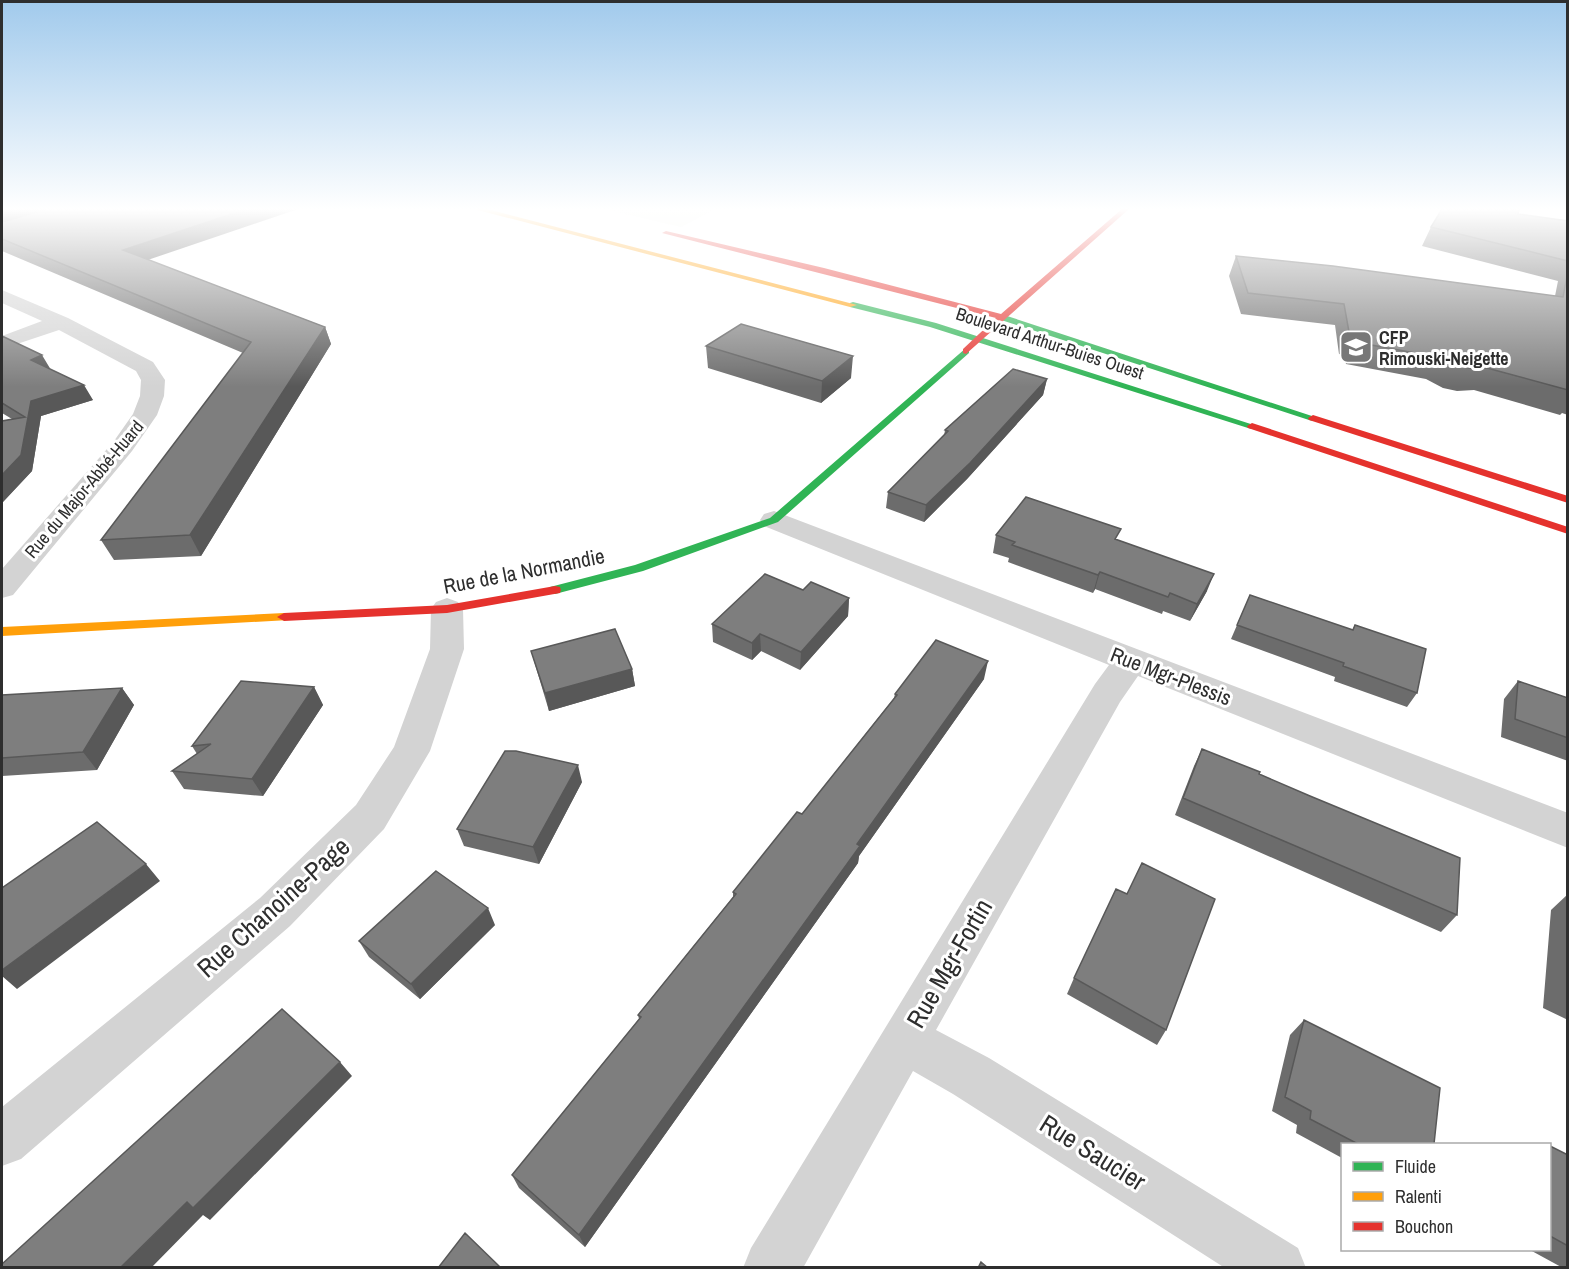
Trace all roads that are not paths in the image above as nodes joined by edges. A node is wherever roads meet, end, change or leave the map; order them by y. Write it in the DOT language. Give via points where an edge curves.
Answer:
graph roads {
  1 [pos="712,268"];
  2 [pos="814,268"];
  3 [pos="1060,268"];
  4 [pos="2,296"];
  5 [pos="1001,317"];
  6 [pos="61,322"];
  7 [pos="977,338"];
  8 [pos="2,343"];
  9 [pos="1568,500"];
  10 [pos="774,520"];
  11 [pos="1568,531"];
  12 [pos="2,588"];
  13 [pos="447,609"];
  14 [pos="2,632"];
  15 [pos="1131,660"];
  16 [pos="1568,831"];
  17 [pos="905,1039"];
  18 [pos="2,1140"];
  19 [pos="771,1268"];
  20 [pos="1278,1268"];
  1 -- 7 [label="street, Boulevard Arthur-Buies Ouest"];
  2 -- 5 [label="street, Boulevard Arthur-Buies Ouest"];
  3 -- 5 [label="street, Rue de la Normandie"];
  4 -- 6 [label="street, Rue du Major-Abbé-Huard"];
  5 -- 7 [label="street, Rue de la Normandie"];
  5 -- 9 [label="street, Boulevard Arthur-Buies Ouest"];
  6 -- 8 [label="street"];
  6 -- 12 [label="street, Rue du Major-Abbé-Huard" via="145,368 153,380 152,396 145,415 123,446"];
  7 -- 10 [label="street, Rue de la Normandie"];
  7 -- 11 [label="street, Boulevard Arthur-Buies Ouest"];
  10 -- 13 [label="street, Rue de la Normandie" via="639,568 546,592"];
  10 -- 15 [label="street, Rue Mgr-Plessis"];
  13 -- 14 [label="street, Rue de la Normandie"];
  13 -- 18 [label="street, Rue Chanoine-Page" via="447,649 411,751 370,817 275,912"];
  15 -- 16 [label="street, Rue Mgr-Plessis"];
  15 -- 17 [label="street, Rue Mgr-Fortin" via="1107,693"];
  17 -- 19 [label="street, Rue Mgr-Fortin"];
  17 -- 20 [label="street, Rue Saucier"];
}
